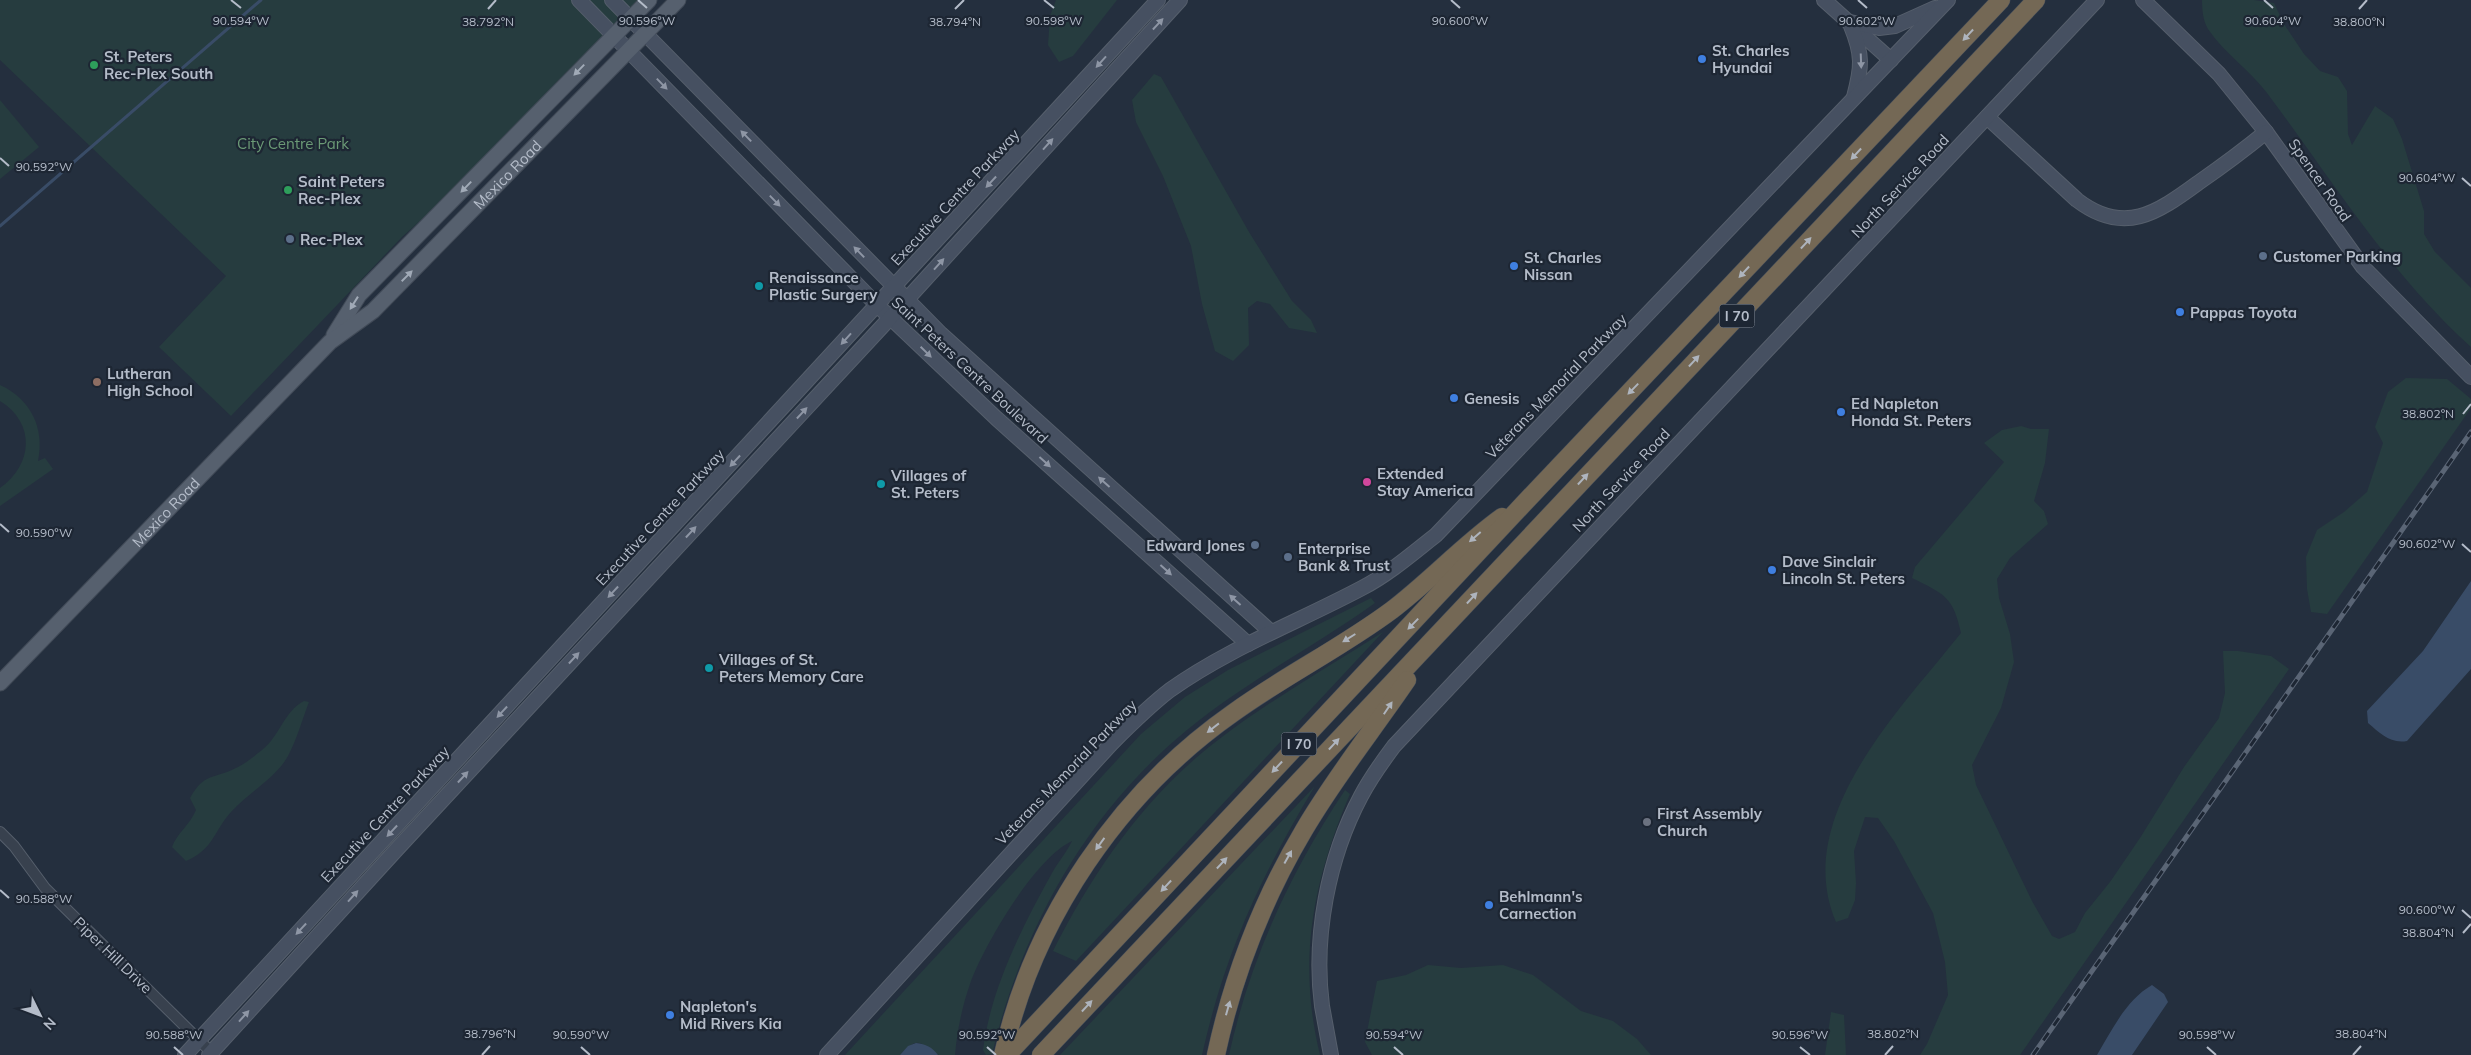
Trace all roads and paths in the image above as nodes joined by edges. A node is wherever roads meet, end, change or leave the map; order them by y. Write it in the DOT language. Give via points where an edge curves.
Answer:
graph roads {
  1 [pos="578,0"];
  2 [pos="612,0"];
  3 [pos="649,0"];
  4 [pos="678,0"];
  5 [pos="1158,0"];
  6 [pos="1180,0"];
  7 [pos="1824,0"];
  8 [pos="2001,0"];
  9 [pos="2036,0"];
  10 [pos="2097,0"];
  11 [pos="2143,0"];
  12 [pos="1947,1"];
  13 [pos="630,18"];
  14 [pos="1850,22"];
  15 [pos="645,33"];
  16 [pos="613,35"];
  17 [pos="628,49"];
  18 [pos="1891,60"];
  19 [pos="1853,100"];
  20 [pos="1987,117"];
  21 [pos="2266,132"];
  22 [pos="893,287"];
  23 [pos="906,300"];
  24 [pos="877,305"];
  25 [pos="890,318"];
  26 [pos="330,342"];
  27 [pos="2469,375"];
  28 [pos="1529,498"];
  29 [pos="1272,632"];
  30 [pos="1438,634"];
  31 [pos="1248,644"];
  32 [pos="0,683"];
  33 [pos="0,832"];
  34 [pos="200,1040"];
  35 [pos="210,1054"];
  36 [pos="185,1055"];
  37 [pos="827,1055"];
  38 [pos="1003,1055"];
  39 [pos="1007,1055"];
  40 [pos="1042,1055"];
  41 [pos="1216,1055"];
  42 [pos="1331,1055"];
  1 -- 16 [label="street, Saint Peters Centre Boulevard"];
  2 -- 13 [label="street, Saint Peters Centre Boulevard"];
  3 -- 13 [label="main road, Mexico Road"];
  4 -- 15 [label="main road, Mexico Road"];
  5 -- 22 [label="street, Executive Centre Parkway, one-way"];
  23 -- 6 [label="street, one-way"];
  7 -- 14 [label="street"];
  8 -- 28 [label="highway, I 70, one-way"];
  30 -- 9 [label="highway, I 70, one-way"];
  10 -- 20 [label="street, North Service Road"];
  11 -- 21 [label="street, Spencer Road" via="2219,74"];
  12 -- 14 [label="street" via="1895,26 1879,28"];
  12 -- 18 [label="street, Veterans Memorial Parkway"];
  13 -- 15 [label="street, Saint Peters Centre Boulevard"];
  13 -- 16 [label="main road, Mexico Road"];
  14 -- 18 [label="street"];
  14 -- 19 [label="street, one-way" via="1862,58"];
  15 -- 17 [label="main road, Mexico Road"];
  22 -- 15 [label="street, Saint Peters Centre Boulevard, one-way"];
  16 -- 17 [label="street, Saint Peters Centre Boulevard"];
  16 -- 26 [label="main road, Mexico Road, one-way" via="359,295"];
  17 -- 24 [label="street, Saint Peters Centre Boulevard, one-way"];
  26 -- 17 [label="main road, Mexico Road, one-way" via="373,311"];
  18 -- 19 [label="street, Veterans Memorial Parkway"];
  19 -- 29 [label="street, Veterans Memorial Parkway" via="1436,535 1364,587"];
  20 -- 21 [label="street" via="2077,200 2093,212 2118,219 2131,219 2156,211"];
  20 -- 42 [label="street, North Service Road" via="1394,746 1374,774 1348,824 1325,901 1320,968 1322,1006"];
  21 -- 27 [label="street, Spencer Road" via="2363,267"];
  22 -- 23 [label="street, Saint Peters Centre Boulevard"];
  22 -- 24 [label="street, Executive Centre Parkway"];
  23 -- 25 [label="street"];
  29 -- 23 [label="street, Saint Peters Centre Boulevard, one-way" via="1012,400"];
  24 -- 25 [label="street, Saint Peters Centre Boulevard"];
  24 -- 34 [label="street, Executive Centre Parkway, one-way"];
  25 -- 31 [label="street, Saint Peters Centre Boulevard, one-way" via="996,418"];
  35 -- 25 [label="street, one-way" via="402,842"];
  26 -- 32 [label="main road, Mexico Road"];
  28 -- 38 [label="highway, one-way" via="1479,533 1392,609 1225,719 1183,752 1140,794 1103,840 1065,898 1032,967"];
  28 -- 39 [label="highway, I 70, one-way"];
  29 -- 31 [label="street, Veterans Memorial Parkway"];
  40 -- 30 [label="highway, I 70, one-way"];
  41 -- 30 [label="highway, one-way" via="1239,972 1284,865 1323,799"];
  31 -- 37 [label="street, Veterans Memorial Parkway" via="1170,690 1111,744"];
  33 -- 34 [label="street, Piper Hill Drive" via="45,888"];
  34 -- 35 [label="street, Piper Hill Drive"];
  34 -- 36 [label="street, Executive Centre Parkway"];
}
